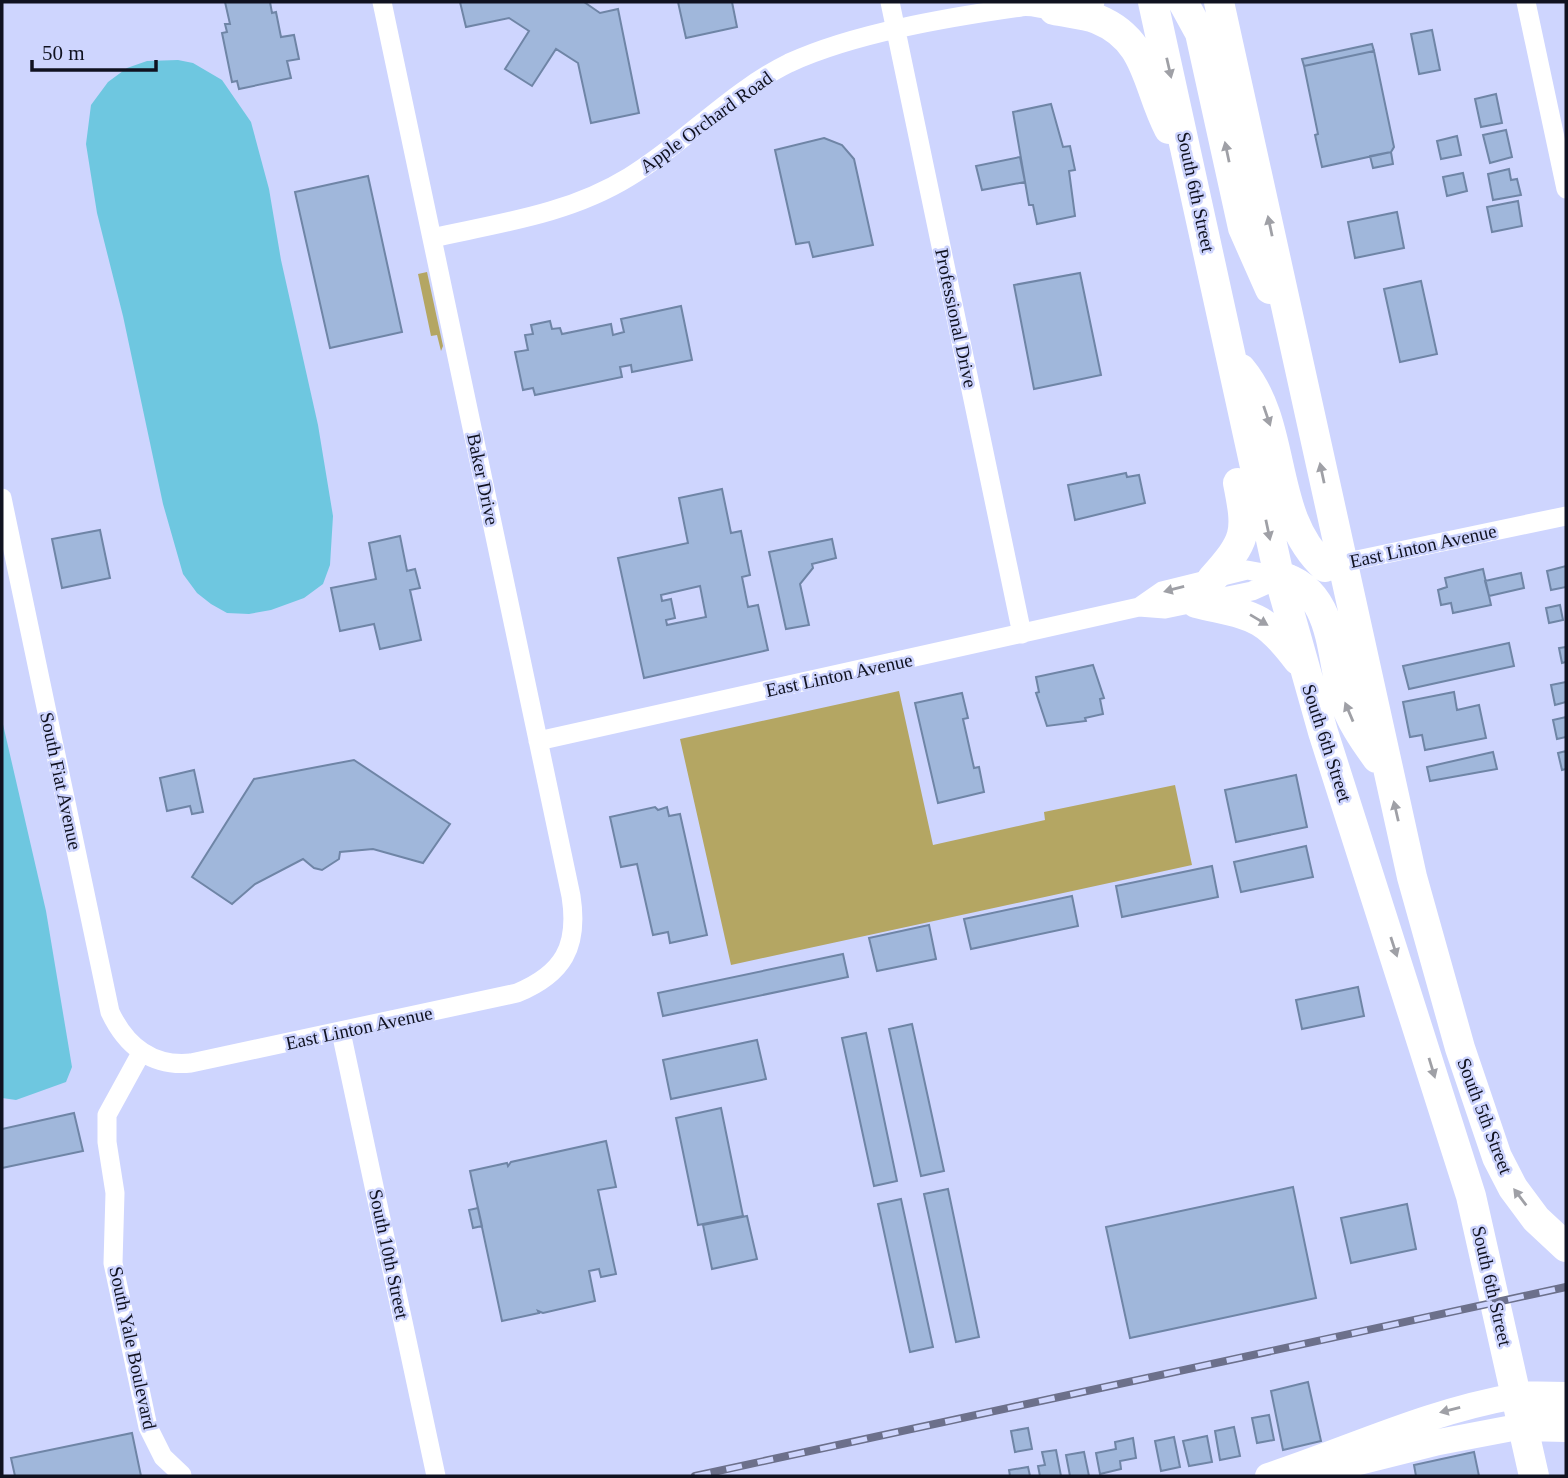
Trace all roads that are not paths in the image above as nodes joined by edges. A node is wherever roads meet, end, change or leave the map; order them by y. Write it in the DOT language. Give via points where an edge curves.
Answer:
graph roads {
  1 [pos="382,2"];
  2 [pos="890,2"];
  3 [pos="1095,2"];
  4 [pos="1153,2"];
  5 [pos="1183,2"];
  6 [pos="1219,2"];
  7 [pos="1526,2"];
  8 [pos="1037,6"];
  9 [pos="895,31"];
  10 [pos="1194,180"];
  11 [pos="1566,189"];
  12 [pos="432,237"];
  13 [pos="1214,276"];
  14 [pos="1297,354"];
  15 [pos="1232,359"];
  16 [pos="2,498"];
  17 [pos="1566,516"];
  18 [pos="7,552"];
  19 [pos="1334,565"];
  20 [pos="1279,576"];
  21 [pos="1212,579"];
  22 [pos="1196,603"];
  23 [pos="1139,607"];
  24 [pos="1022,634"];
  25 [pos="1303,668"];
  26 [pos="538,741"];
  27 [pos="1386,769"];
  28 [pos="565,957"];
  29 [pos="341,1032"];
  30 [pos="141,1053"];
  31 [pos="1566,1247"];
  32 [pos="1516,1396"];
  33 [pos="1566,1397"];
  34 [pos="1523,1426"];
  35 [pos="1566,1427"];
  36 [pos="181,1475"];
  37 [pos="436,1476"];
  38 [pos="1268,1476"];
  39 [pos="1290,1476"];
  40 [pos="1534,1476"];
  1 -- 12 [label="street, Baker Drive"];
  2 -- 9 [label="street, Professional Drive"];
  3 -- 8 [label="street, Apple Orchard Road"];
  4 -- 10 [label="main road, South 6th Street, one-way"];
  14 -- 5 [label="main road, one-way" via="1244,228 1200,33"];
  14 -- 6 [label="main road, one-way"];
  7 -- 11 [label="street"];
  8 -- 9 [label="street, Apple Orchard Road"];
  8 -- 10 [label="main road" via="1095,19 1126,36 1139,52 1158,109"];
  9 -- 12 [label="street, Apple Orchard Road" via="820,51 772,73 672,149 593,196 541,214"];
  9 -- 24 [label="street, Professional Drive"];
  10 -- 13 [label="main road, South 6th Street"];
  12 -- 26 [label="street, Baker Drive"];
  13 -- 15 [label="main road, South 6th Street"];
  13 -- 21 [label="main road" via="1209,333 1246,522 1237,548"];
  19 -- 14 [label="main road, one-way"];
  15 -- 19 [label="main road, one-way" via="1257,389 1295,528 1313,556"];
  15 -- 20 [label="main road, South 6th Street, one-way"];
  16 -- 18 [label="street, South Fiat Avenue"];
  17 -- 19 [label="street, East Linton Avenue"];
  18 -- 30 [label="street, South Fiat Avenue" via="110,1012 127,1042"];
  19 -- 20 [label="street, East Linton Avenue"];
  19 -- 27 [label="main road"];
  20 -- 21 [label="street, East Linton Avenue" via="1247,570"];
  20 -- 22 [label="street, East Linton Avenue" via="1252,591"];
  20 -- 25 [label="main road, South 6th Street"];
  27 -- 20 [label="main road, one-way" via="1358,732 1343,698 1320,606 1298,584"];
  21 -- 23 [label="street, East Linton Avenue, one-way" via="1162,591"];
  22 -- 23 [label="street, East Linton Avenue" via="1165,610"];
  22 -- 25 [label="main road, one-way" via="1256,618 1281,637"];
  23 -- 24 [label="street, East Linton Avenue"];
  24 -- 26 [label="street, East Linton Avenue"];
  25 -- 32 [label="main road, South 6th Street, one-way" via="1471,1196"];
  26 -- 28 [label="street, Baker Drive" via="573,908 573,933"];
  31 -- 27 [label="main road, South 5th Street, one-way" via="1536,1219 1508,1178 1480,1113"];
  28 -- 29 [label="street, East Linton Avenue" via="542,983 517,993"];
  29 -- 30 [label="street, East Linton Avenue" via="191,1063 163,1062"];
  29 -- 37 [label="street, South 10th Street"];
  30 -- 36 [label="street, South Yale Boulevard" via="107,1115 115,1193 113,1264 148,1427 163,1457"];
  32 -- 33 [label="main road"];
  32 -- 34 [label="main road, South 6th Street"];
  32 -- 38 [label="main road, one-way" via="1412,1421"];
  34 -- 35 [label="main road"];
  34 -- 39 [label="main road"];
  34 -- 40 [label="main road, South 6th Street"];
}
